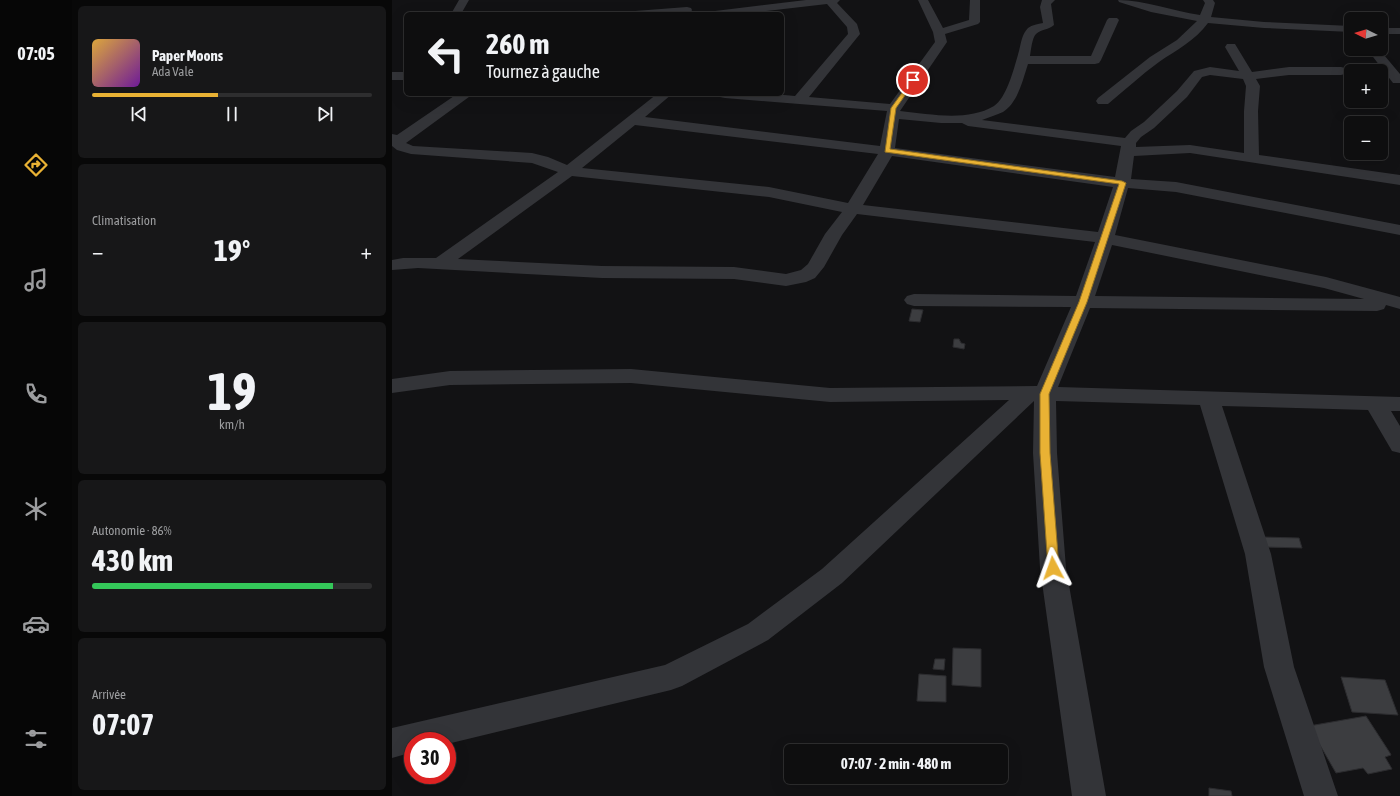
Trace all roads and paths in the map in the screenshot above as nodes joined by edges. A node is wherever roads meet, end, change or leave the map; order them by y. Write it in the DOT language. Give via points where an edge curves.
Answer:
graph roads {
  1 [pos="464,0"];
  2 [pos="831,0"];
  3 [pos="923,0"];
  4 [pos="975,0"];
  5 [pos="1050,0"];
  6 [pos="1122,0"];
  7 [pos="1208,0"];
  8 [pos="687,10"];
  9 [pos="457,12"];
  10 [pos="661,12"];
  11 [pos="727,12"];
  12 [pos="1114,20"];
  13 [pos="1204,20"];
  14 [pos="1344,29"];
  15 [pos="1388,30"];
  16 [pos="1400,31"];
  17 [pos="939,32"];
  18 [pos="1231,47"];
  19 [pos="1379,56"];
  20 [pos="1022,60"];
  21 [pos="1341,71"];
  22 [pos="392,76"];
  23 [pos="404,76"];
  24 [pos="1248,76"];
  25 [pos="1398,80"];
  26 [pos="463,96"];
  27 [pos="662,96"];
  28 [pos="750,96"];
  29 [pos="799,100"];
  30 [pos="1103,101"];
  31 [pos="893,111"];
  32 [pos="632,120"];
  33 [pos="952,120"];
  34 [pos="394,140"];
  35 [pos="1128,147"];
  36 [pos="887,151"];
  37 [pos="1252,158"];
  38 [pos="569,171"];
  39 [pos="1400,180"];
  40 [pos="1122,183"];
  41 [pos="853,209"];
  42 [pos="1400,230"];
  43 [pos="1105,238"];
  44 [pos="440,264"];
  45 [pos="392,265"];
  46 [pos="914,300"];
  47 [pos="1083,302"];
  48 [pos="1400,304"];
  49 [pos="392,386"];
  50 [pos="1038,393"];
  51 [pos="1209,399"];
  52 [pos="1376,404"];
  53 [pos="1400,404"];
  54 [pos="1400,444"];
  55 [pos="392,743"];
  56 [pos="1089,796"];
  57 [pos="1321,796"];
  1 -- 9 [label="street"];
  2 -- 11 [label="street"];
  2 -- 29 [label="street" via="853,26 854,34"];
  3 -- 17 [label="street"];
  4 -- 17 [label="street" via="974,22"];
  5 -- 20 [label="street" via="1045,5 1048,25 1034,30 1029,35"];
  6 -- 13 [label="street"];
  7 -- 13 [label="street" via="1210,3"];
  8 -- 10 [label="street"];
  12 -- 20 [label="street" via="1095,60"];
  13 -- 14 [label="street"];
  13 -- 30 [label="street" via="1181,42"];
  15 -- 16 [label="street"];
  17 -- 31 [label="street" via="941,42 937,49 917,73 910,88"];
  18 -- 24 [label="street"];
  19 -- 25 [label="street"];
  20 -- 33 [label="street" via="1011,93 1001,108 976,118"];
  21 -- 24 [label="street" via="1289,71"];
  22 -- 23 [label="street"];
  24 -- 35 [label="street" via="1210,71 1198,74 1182,94 1136,134"];
  24 -- 37 [label="street" via="1253,86"];
  26 -- 34 [label="street"];
  27 -- 32 [label="street"];
  28 -- 29 [label="street"];
  29 -- 31 [label="street"];
  31 -- 33 [label="street"];
  31 -- 36 [label="street"];
  32 -- 36 [label="street"];
  32 -- 38 [label="street"];
  33 -- 35 [label="street"];
  34 -- 38 [label="street" via="411,150 532,158"];
  35 -- 37 [label="street" via="1190,149"];
  35 -- 40 [label="street"];
  36 -- 40 [label="street"];
  36 -- 41 [label="street"];
  37 -- 39 [label="street"];
  38 -- 41 [label="street" via="769,192"];
  38 -- 44 [label="street"];
  40 -- 42 [label="street" via="1176,187"];
  40 -- 43 [label="street"];
  41 -- 43 [label="street"];
  41 -- 44 [label="street" via="834,234 815,267 808,274 786,280 734,273 602,272"];
  43 -- 47 [label="street"];
  43 -- 48 [label="street" via="1326,283"];
  44 -- 45 [label="street"];
  46 -- 47 [label="street"];
  47 -- 48 [label="street"];
  47 -- 50 [label="street"];
  49 -- 50 [label="street" via="450,378 632,376 830,395"];
  50 -- 51 [label="street"];
  50 -- 55 [label="street" via="832,576 758,632 672,677"];
  50 -- 56 [label="street" via="1053,568"];
  51 -- 52 [label="street"];
  51 -- 57 [label="street" via="1258,554 1278,667"];
  52 -- 53 [label="street"];
  52 -- 54 [label="street"];
}
